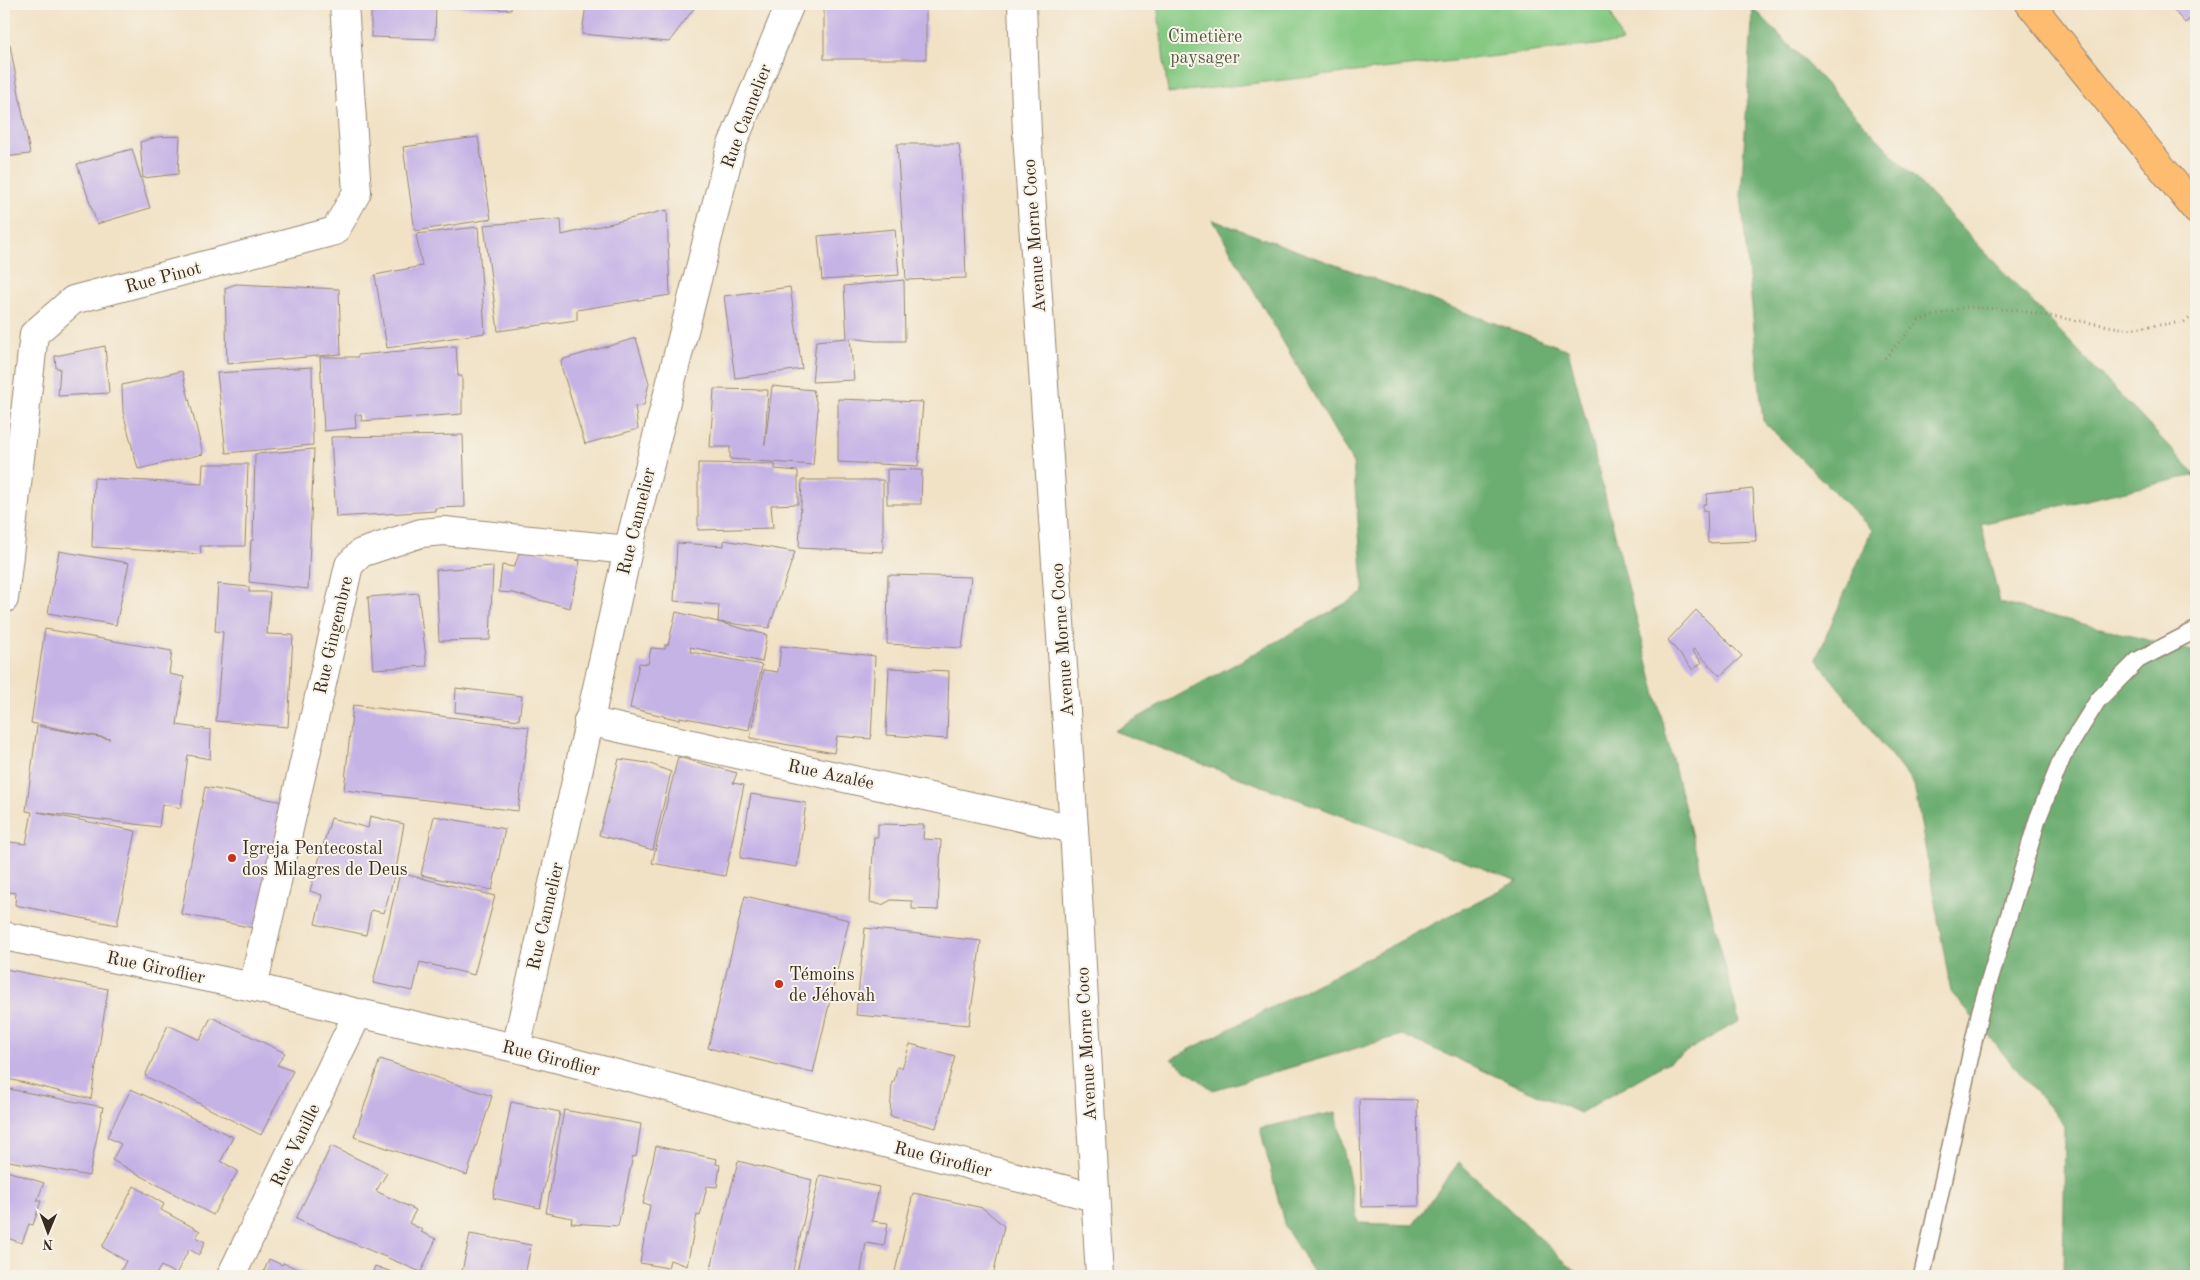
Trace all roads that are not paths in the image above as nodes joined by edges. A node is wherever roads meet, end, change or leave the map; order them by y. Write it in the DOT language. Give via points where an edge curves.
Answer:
graph roads {
  1 [pos="344,4"];
  2 [pos="790,4"];
  3 [pos="1022,4"];
  4 [pos="2030,4"];
  5 [pos="2196,210"];
  6 [pos="628,550"];
  7 [pos="6,562"];
  8 [pos="4,599"];
  9 [pos="2196,630"];
  10 [pos="588,721"];
  11 [pos="1074,828"];
  12 [pos="4,936"];
  13 [pos="253,987"];
  14 [pos="358,1013"];
  15 [pos="516,1048"];
  16 [pos="1094,1197"];
  17 [pos="231,1276"];
  18 [pos="1100,1276"];
  19 [pos="1922,1276"];
  1 -- 7 [label="street, Rue Pinot" via="357,192 335,231 73,300 34,334"];
  2 -- 6 [label="street, Rue Cannelier" via="731,147"];
  3 -- 11 [label="street, Avenue Morne Coco" via="1027,134"];
  4 -- 5 [label="main road"];
  6 -- 10 [label="street, Rue Cannelier"];
  6 -- 13 [label="street, Rue Gingembre" via="444,531 422,533 361,553 349,564"];
  7 -- 8 [label="street, Rue Pinot"];
  9 -- 19 [label="lane" via="2138,660 2098,700 2063,756 2038,818 1980,1012"];
  10 -- 11 [label="street, Rue Azalée"];
  10 -- 15 [label="street, Rue Cannelier"];
  11 -- 16 [label="street, Avenue Morne Coco"];
  12 -- 13 [label="street, Rue Giroflier"];
  13 -- 14 [label="street, Rue Giroflier"];
  14 -- 15 [label="street, Rue Giroflier"];
  14 -- 17 [label="street, Rue Vanille"];
  15 -- 16 [label="street, Rue Giroflier"];
  16 -- 18 [label="street, Avenue Morne Coco"];
}
